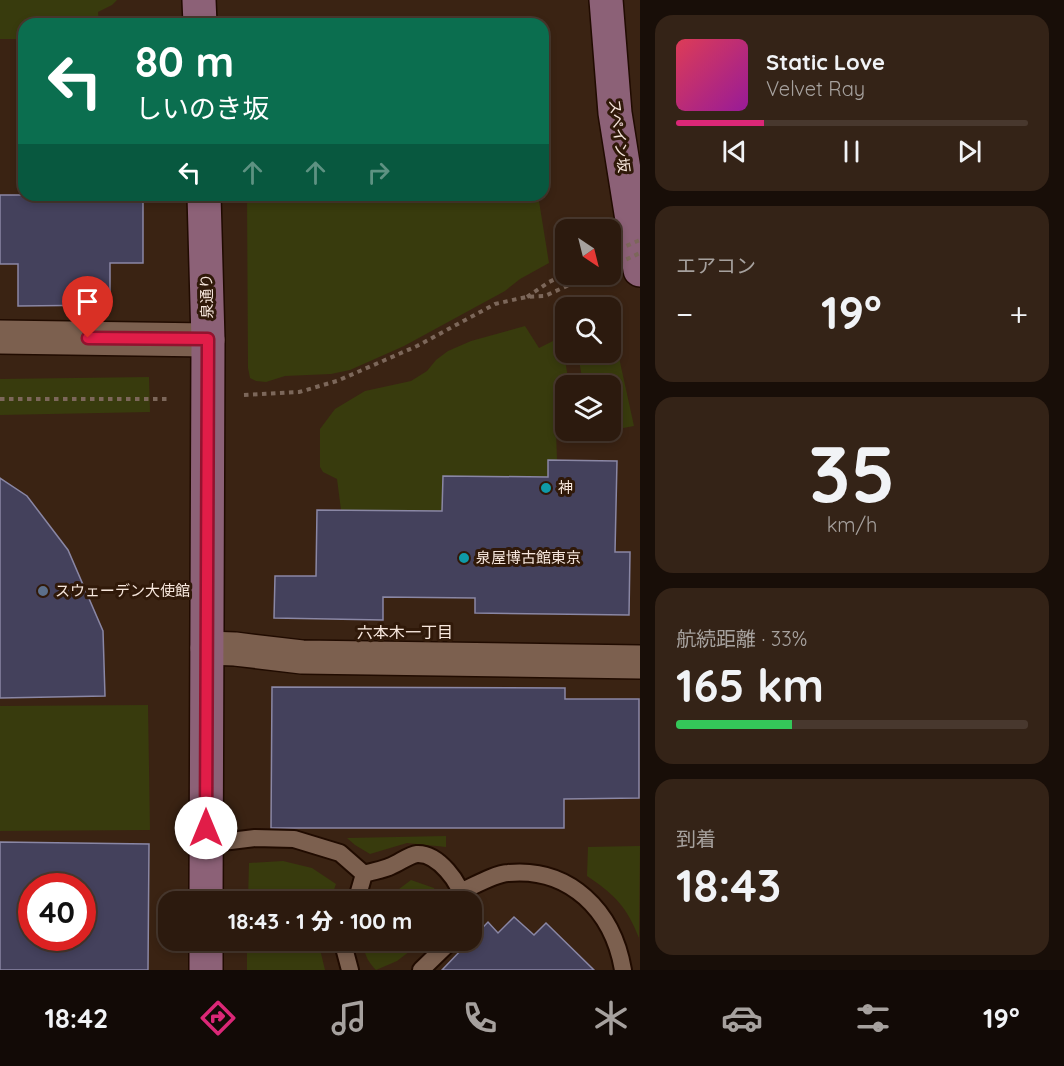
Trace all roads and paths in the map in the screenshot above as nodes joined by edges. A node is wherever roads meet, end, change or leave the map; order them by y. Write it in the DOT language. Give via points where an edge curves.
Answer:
graph roads {
  1 [pos="199,0"];
  2 [pos="606,0"];
  3 [pos="200,18"];
  4 [pos="204,201"];
  5 [pos="639,240"];
  6 [pos="621,249"];
  7 [pos="639,254"];
  8 [pos="621,262"];
  9 [pos="639,270"];
  10 [pos="555,279"];
  11 [pos="569,285"];
  12 [pos="526,297"];
  13 [pos="0,337"];
  14 [pos="208,339"];
  15 [pos="234,396"];
  16 [pos="0,399"];
  17 [pos="177,399"];
  18 [pos="207,648"];
  19 [pos="639,662"];
  20 [pos="206,844"];
  21 [pos="364,873"];
  22 [pos="206,891"];
  23 [pos="359,891"];
  24 [pos="460,891"];
  25 [pos="473,891"];
  26 [pos="206,951"];
  27 [pos="345,951"];
  28 [pos="441,951"];
  29 [pos="206,970"];
  30 [pos="350,970"];
  31 [pos="421,970"];
  32 [pos="623,970"];
  1 -- 3 [label="street"];
  2 -- 9 [label="street, スペイン坂" via="615,113"];
  4 -- 14 [label="street, 泉通り"];
  5 -- 6 [label="path, bridge"];
  7 -- 8 [label="path, bridge"];
  10 -- 12 [label="path"];
  11 -- 12 [label="path" via="545,296"];
  12 -- 15 [label="path" via="495,304 417,346 338,381 299,392"];
  13 -- 14 [label="street"];
  14 -- 18 [label="street, 泉通り"];
  16 -- 17 [label="path"];
  18 -- 19 [label="street" via="302,657"];
  18 -- 20 [label="street, 泉通り"];
  20 -- 21 [label="lane" via="255,838 294,839 340,853"];
  20 -- 22 [label="street, 泉通り"];
  21 -- 23 [label="lane"];
  21 -- 24 [label="lane" via="416,854 427,856 444,867"];
  25 -- 32 [label="lane" via="506,873 543,873 569,885 597,907 610,929"];
  26 -- 29 [label="street"];
  27 -- 30 [label="lane"];
  28 -- 31 [label="lane"];
}
